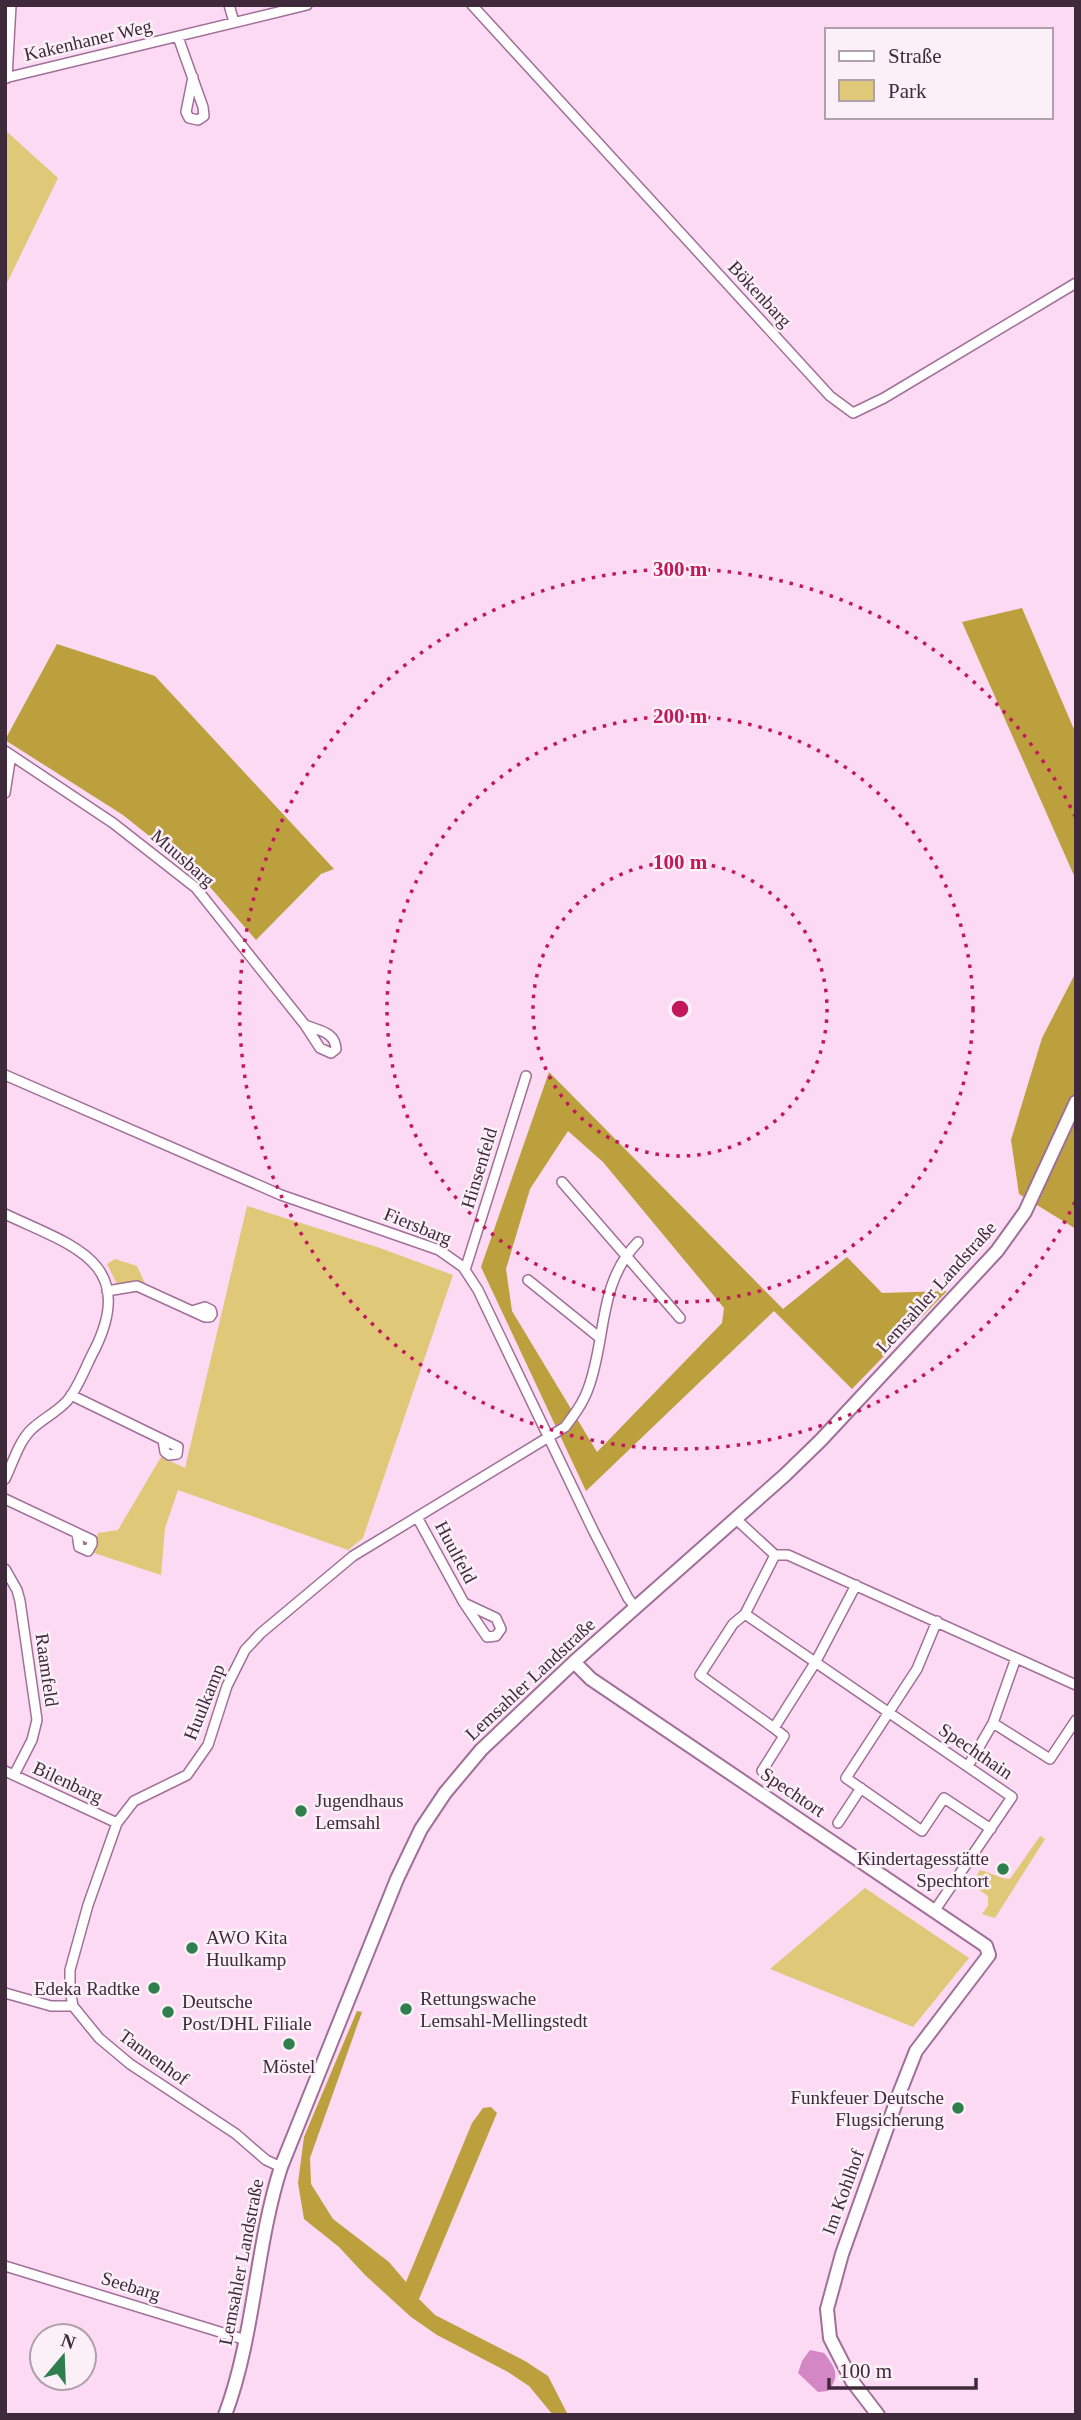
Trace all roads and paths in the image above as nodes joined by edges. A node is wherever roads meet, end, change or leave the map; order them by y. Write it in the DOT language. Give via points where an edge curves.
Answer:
graph roads {
  1 [pos="11,5"];
  2 [pos="229,5"];
  3 [pos="307,5"];
  4 [pos="472,5"];
  5 [pos="234,22"];
  6 [pos="178,37"];
  7 [pos="193,77"];
  8 [pos="6,78"];
  9 [pos="1076,283"];
  10 [pos="8,753"];
  11 [pos="5,793"];
  12 [pos="305,1025"];
  13 [pos="5,1075"];
  14 [pos="526,1076"];
  15 [pos="1076,1102"];
  16 [pos="562,1182"];
  17 [pos="5,1214"];
  18 [pos="638,1242"];
  19 [pos="625,1254"];
  20 [pos="465,1270"];
  21 [pos="528,1280"];
  22 [pos="107,1291"];
  23 [pos="192,1311"];
  24 [pos="680,1318"];
  25 [pos="600,1338"];
  26 [pos="71,1395"];
  27 [pos="548,1438"];
  28 [pos="163,1440"];
  29 [pos="5,1479"];
  30 [pos="5,1499"];
  31 [pos="417,1517"];
  32 [pos="737,1520"];
  33 [pos="77,1533"];
  34 [pos="775,1555"];
  35 [pos="5,1569"];
  36 [pos="856,1585"];
  37 [pos="464,1603"];
  38 [pos="636,1608"];
  39 [pos="746,1614"];
  40 [pos="937,1621"];
  41 [pos="1016,1658"];
  42 [pos="574,1662"];
  43 [pos="815,1662"];
  44 [pos="1076,1685"];
  45 [pos="889,1713"];
  46 [pos="1076,1720"];
  47 [pos="993,1723"];
  48 [pos="774,1728"];
  49 [pos="968,1766"];
  50 [pos="762,1771"];
  51 [pos="10,1773"];
  52 [pos="861,1788"];
  53 [pos="117,1823"];
  54 [pos="838,1823"];
  55 [pos="991,1829"];
  56 [pos="935,1910"];
  57 [pos="989,1955"];
  58 [pos="5,1993"];
  59 [pos="73,2006"];
  60 [pos="281,2167"];
  61 [pos="5,2266"];
  62 [pos="246,2340"];
  63 [pos="225,2415"];
  64 [pos="878,2415"];
  1 -- 8 [label="street"];
  2 -- 5 [label="street"];
  3 -- 5 [label="street, Kakenhaner Weg"];
  4 -- 9 [label="street, Bökenbarg" via="830,397 853,413"];
  5 -- 6 [label="street, Kakenhaner Weg"];
  6 -- 7 [label="street, Kakenhaner Weg"];
  6 -- 8 [label="street, Kakenhaner Weg"];
  10 -- 11 [label="street"];
  10 -- 12 [label="street, Muusbarg" via="113,823 197,888"];
  13 -- 20 [label="street, Fiersbarg" via="281,1195 424,1244"];
  14 -- 20 [label="street, Hinsenfeld"];
  15 -- 32 [label="main road, Lemsahler Landstraße" via="1025,1212 997,1251 821,1440"];
  16 -- 19 [label="street"];
  17 -- 22 [label="street" via="83,1252 98,1267"];
  18 -- 19 [label="street"];
  19 -- 24 [label="street"];
  19 -- 25 [label="street, Huulkamp"];
  20 -- 27 [label="street, Fiersbarg"];
  21 -- 25 [label="street"];
  22 -- 23 [label="street" via="137,1286"];
  22 -- 26 [label="street" via="106,1324"];
  25 -- 27 [label="street, Huulkamp" via="587,1392 565,1426"];
  26 -- 28 [label="street"];
  26 -- 29 [label="street" via="28,1433"];
  27 -- 31 [label="street, Huulkamp"];
  27 -- 38 [label="street, Fiersbarg"];
  30 -- 33 [label="street"];
  31 -- 37 [label="street, Huulfeld"];
  31 -- 53 [label="street, Huulkamp" via="340,1566 261,1633 245,1650 227,1686 208,1745 187,1775 134,1801"];
  32 -- 34 [label="street"];
  32 -- 38 [label="main road, Lemsahler Landstraße"];
  34 -- 36 [label="street" via="788,1555"];
  34 -- 39 [label="street"];
  35 -- 51 [label="street, Raamfeld" via="20,1601 37,1720 32,1740"];
  36 -- 40 [label="street"];
  36 -- 43 [label="street"];
  38 -- 42 [label="main road, Lemsahler Landstraße"];
  39 -- 43 [label="street, Spechthain"];
  39 -- 48 [label="street" via="733,1624 700,1675"];
  40 -- 41 [label="street"];
  40 -- 45 [label="street" via="917,1669"];
  41 -- 44 [label="street"];
  41 -- 47 [label="street"];
  42 -- 56 [label="main road, Spechtort" via="601,1685"];
  42 -- 60 [label="main road, Lemsahler Landstraße" via="481,1750 421,1829"];
  43 -- 45 [label="street, Spechthain"];
  43 -- 48 [label="street"];
  45 -- 49 [label="street, Spechthain"];
  45 -- 52 [label="street" via="846,1778"];
  46 -- 47 [label="street" via="1050,1759"];
  47 -- 49 [label="street"];
  48 -- 50 [label="street" via="784,1736"];
  49 -- 55 [label="street, Spechthain" via="1012,1797"];
  51 -- 53 [label="street, Bilenbarg"];
  52 -- 54 [label="street"];
  52 -- 55 [label="street" via="922,1831 944,1798"];
  53 -- 59 [label="street, Huulkamp" via="70,1970"];
  55 -- 56 [label="street, Spechthain"];
  56 -- 57 [label="main road, Spechtort" via="986,1946"];
  57 -- 64 [label="main road, Im Kohlhof" via="916,2051 842,2253 827,2309 830,2338 852,2381"];
  58 -- 59 [label="street" via="51,2006"];
  59 -- 60 [label="street, Tannenhof" via="99,2038 130,2064"];
  60 -- 62 [label="main road, Lemsahler Landstraße" via="270,2202"];
  61 -- 62 [label="street, Seebarg"];
  62 -- 63 [label="main road, Lemsahler Landstraße"];
}
